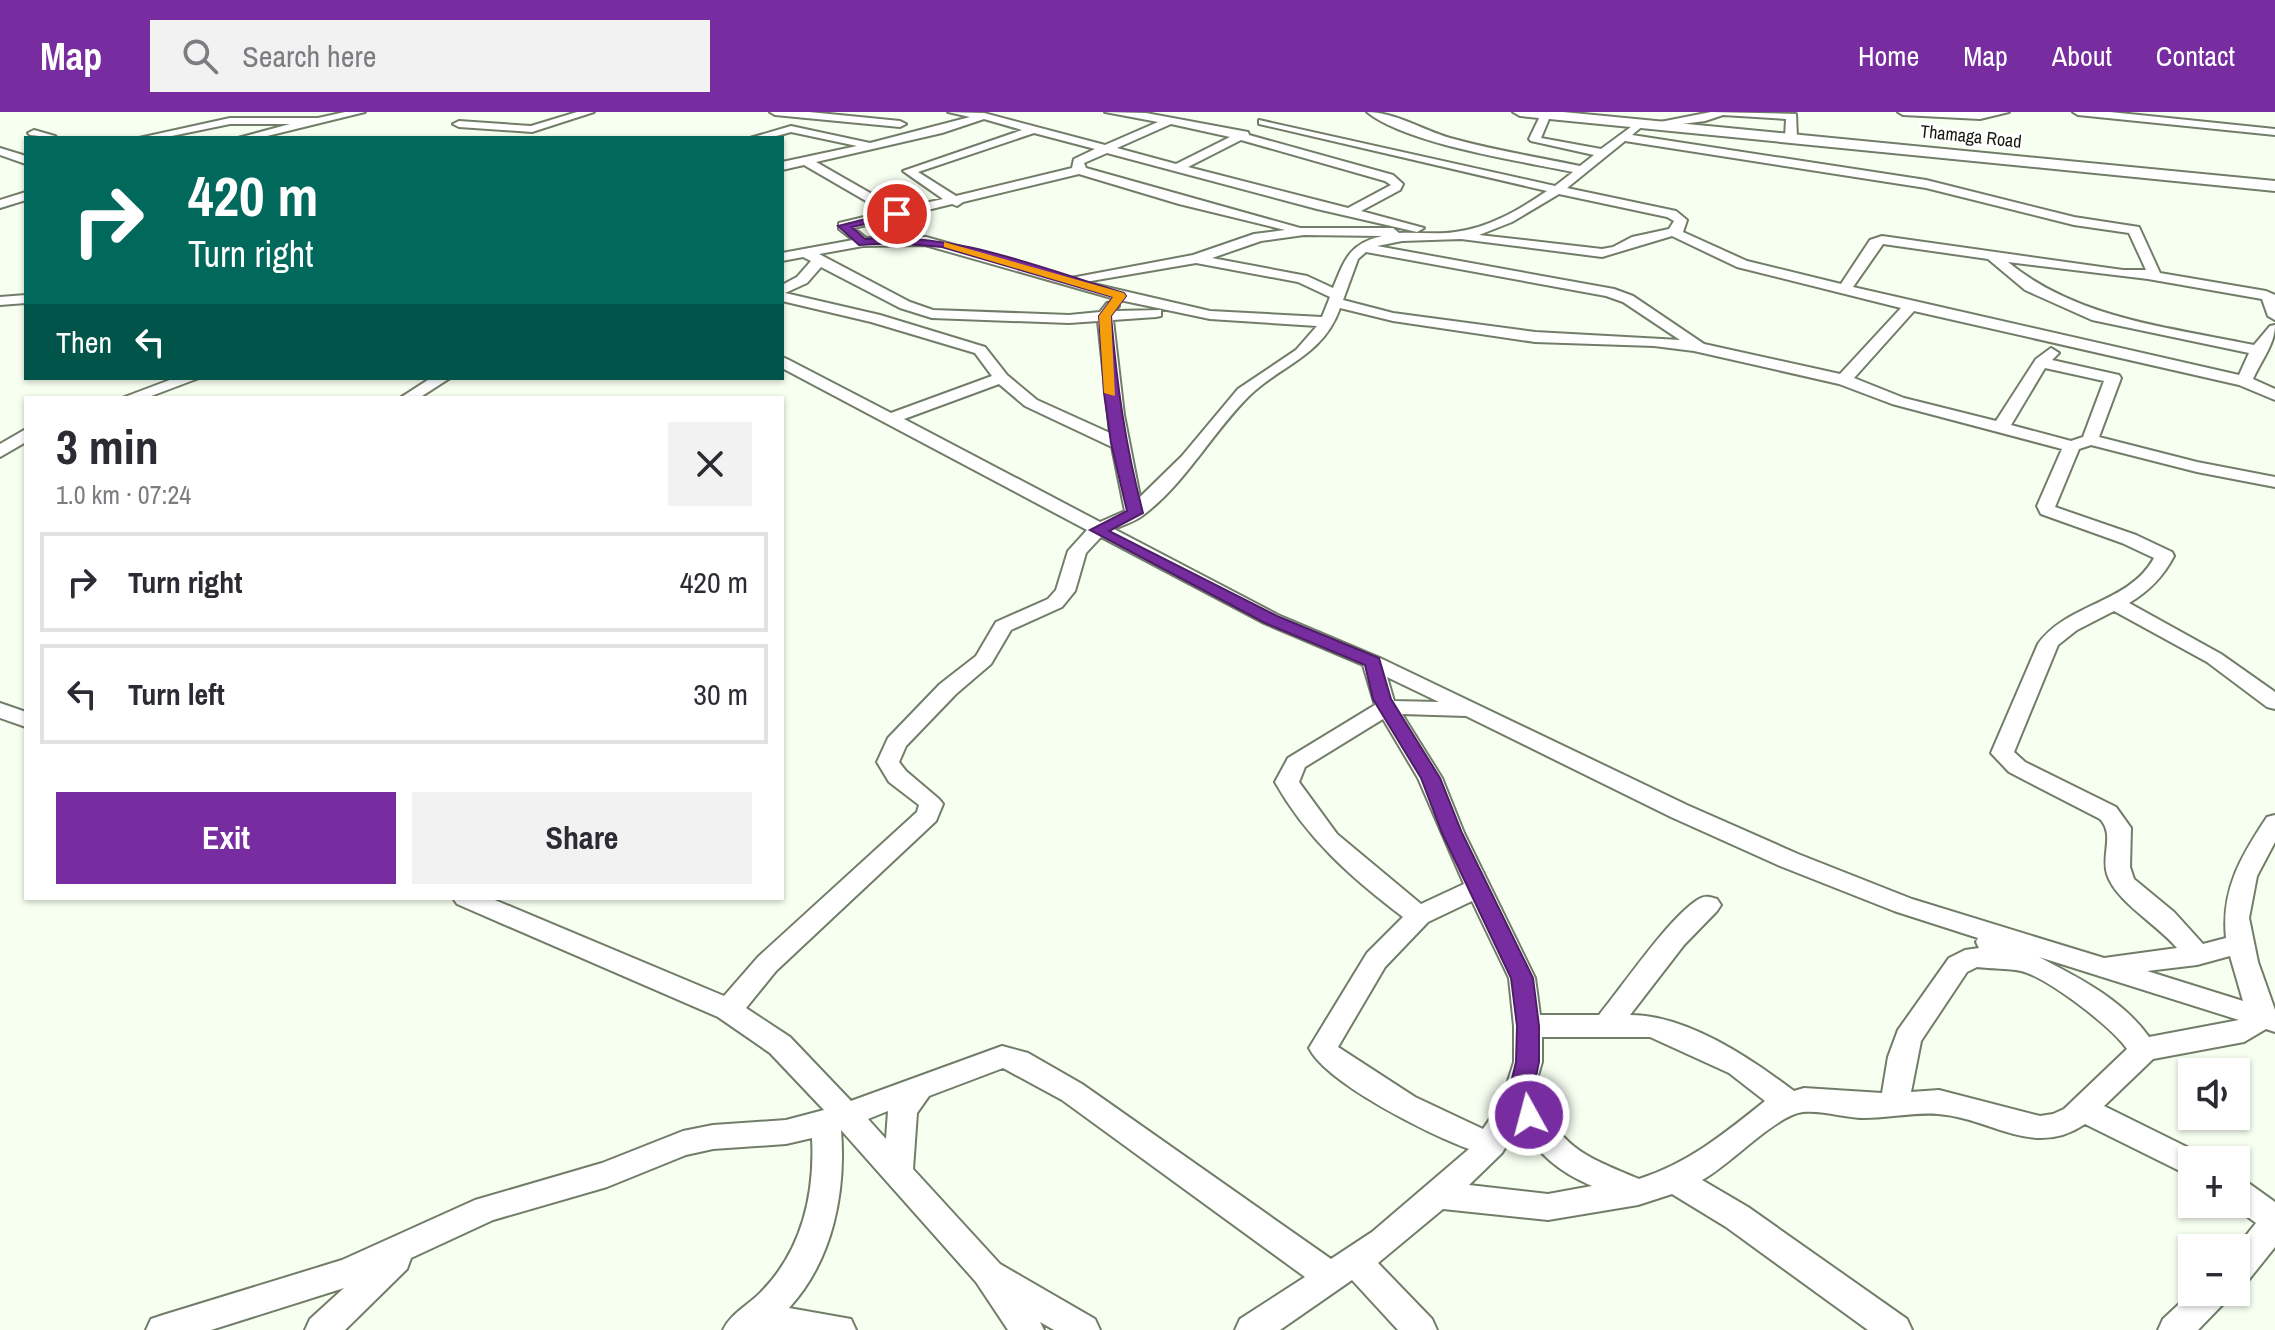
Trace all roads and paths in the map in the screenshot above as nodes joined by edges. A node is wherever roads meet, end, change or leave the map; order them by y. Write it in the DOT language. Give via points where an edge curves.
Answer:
graph roads {
  1 [pos="360,112"];
  2 [pos="589,112"];
  3 [pos="775,112"];
  4 [pos="909,112"];
  5 [pos="953,112"];
  6 [pos="1110,112"];
  7 [pos="1279,112"];
  8 [pos="1372,112"];
  9 [pos="1520,112"];
  10 [pos="1722,112"];
  11 [pos="1903,112"];
  12 [pos="1964,112"];
  13 [pos="2004,112"];
  14 [pos="2078,112"];
  15 [pos="990,114"];
  16 [pos="1546,114"];
  17 [pos="1580,115"];
  18 [pos="280,116"];
  19 [pos="1980,116"];
  20 [pos="464,119"];
  21 [pos="317,121"];
  22 [pos="1169,121"];
  23 [pos="170,122"];
  24 [pos="1263,122"];
  25 [pos="900,124"];
  26 [pos="1645,124"];
  27 [pos="186,128"];
  28 [pos="1032,130"];
  29 [pos="2275,132"];
  30 [pos="34,133"];
  31 [pos="920,134"];
  32 [pos="44,136"];
  33 [pos="153,136"];
  34 [pos="253,136"];
  35 [pos="764,136"];
  36 [pos="1239,137"];
  37 [pos="1623,137"];
  38 [pos="1791,138"];
  39 [pos="1358,143"];
  40 [pos="870,145"];
  41 [pos="1107,149"];
  42 [pos="0,151"];
  43 [pos="1602,153"];
  44 [pos="1321,157"];
  45 [pos="24,159"];
  46 [pos="804,160"];
  47 [pos="784,165"];
  48 [pos="1178,167"];
  49 [pos="1079,170"];
  50 [pos="1581,170"];
  51 [pos="2275,186"];
  52 [pos="1557,190"];
  53 [pos="24,197"];
  54 [pos="957,202"];
  55 [pos="1,203"];
  56 [pos="1351,212"];
  57 [pos="897,214"];
  58 [pos="1374,218"];
  59 [pos="1304,231"];
  60 [pos="1674,232"];
  61 [pos="1401,233"];
  62 [pos="1455,236"];
  63 [pos="863,242"];
  64 [pos="784,244"];
  65 [pos="1365,248"];
  66 [pos="813,256"];
  67 [pos="1993,256"];
  68 [pos="784,257"];
  69 [pos="1196,259"];
  70 [pos="2148,275"];
  71 [pos="1072,280"];
  72 [pos="784,289"];
  73 [pos="1844,290"];
  74 [pos="1120,296"];
  75 [pos="784,297"];
  76 [pos="24,299"];
  77 [pos="0,301"];
  78 [pos="1910,307"];
  79 [pos="1333,310"];
  80 [pos="1210,315"];
  81 [pos="1105,316"];
  82 [pos="2275,316"];
  83 [pos="1269,320"];
  84 [pos="2275,329"];
  85 [pos="1310,342"];
  86 [pos="2064,342"];
  87 [pos="1704,348"];
  88 [pos="2258,350"];
  89 [pos="2041,362"];
  90 [pos="784,363"];
  91 [pos="1001,378"];
  92 [pos="185,380"];
  93 [pos="439,380"];
  94 [pos="1844,380"];
  95 [pos="2244,381"];
  96 [pos="2275,395"];
  97 [pos="136,396"];
  98 [pos="411,396"];
  99 [pos="890,419"];
  100 [pos="2001,427"];
  101 [pos="24,435"];
  102 [pos="1118,443"];
  103 [pos="2081,443"];
  104 [pos="0,452"];
  105 [pos="2275,482"];
  106 [pos="1135,513"];
  107 [pos="1097,530"];
  108 [pos="2112,602"];
  109 [pos="1373,662"];
  110 [pos="2275,702"];
  111 [pos="1387,707"];
  112 [pos="0,710"];
  113 [pos="1474,710"];
  114 [pos="24,719"];
  115 [pos="2275,823"];
  116 [pos="1479,888"];
  117 [pos="471,900"];
  118 [pos="1708,905"];
  119 [pos="1419,916"];
  120 [pos="1957,922"];
  121 [pos="2238,944"];
  122 [pos="2197,955"];
  123 [pos="2025,963"];
  124 [pos="2100,967"];
  125 [pos="728,1010"];
  126 [pos="2269,1019"];
  127 [pos="1608,1024"];
  128 [pos="1528,1026"];
  129 [pos="2143,1051"];
  130 [pos="917,1091"];
  131 [pos="1521,1091"];
  132 [pos="1789,1103"];
  133 [pos="1895,1105"];
  134 [pos="2082,1109"];
  135 [pos="836,1118"];
  136 [pos="1491,1144"];
  137 [pos="2178,1157"];
  138 [pos="898,1173"];
  139 [pos="1675,1180"];
  140 [pos="1638,1192"];
  141 [pos="1439,1195"];
  142 [pos="2250,1201"];
  143 [pos="408,1247"];
  144 [pos="2250,1255"];
  145 [pos="1344,1270"];
  146 [pos="987,1272"];
  147 [pos="2200,1306"];
  148 [pos="749,1324"];
  149 [pos="163,1330"];
  150 [pos="322,1330"];
  151 [pos="839,1330"];
  152 [pos="1027,1330"];
  153 [pos="1083,1330"];
  154 [pos="1252,1330"];
  155 [pos="1420,1330"];
  156 [pos="1895,1330"];
  157 [pos="2175,1330"];
  1 -- 21 [label="street"];
  2 -- 20 [label="street" via="532,129"];
  3 -- 25 [label="street"];
  4 -- 25 [label="street"];
  5 -- 15 [label="street"];
  6 -- 22 [label="street"];
  7 -- 24 [label="street"];
  8 -- 50 [label="street" via="1477,147"];
  9 -- 16 [label="main road, Thamaga Road"];
  10 -- 26 [label="street" via="1697,120"];
  10 -- 38 [label="street" via="1792,116"];
  11 -- 19 [label="street"];
  12 -- 19 [label="street"];
  13 -- 19 [label="street"];
  14 -- 29 [label="street"];
  15 -- 28 [label="street"];
  15 -- 31 [label="street"];
  16 -- 17 [label="main road, Thamaga Road"];
  16 -- 43 [label="street" via="1537,141"];
  17 -- 26 [label="main road, Thamaga Road"];
  18 -- 21 [label="street"];
  18 -- 27 [label="street"];
  21 -- 34 [label="street"];
  22 -- 36 [label="street"];
  22 -- 41 [label="street"];
  23 -- 27 [label="street"];
  24 -- 36 [label="street"];
  24 -- 39 [label="street"];
  25 -- 31 [label="street"];
  26 -- 37 [label="street"];
  26 -- 38 [label="main road, Thamaga Road"];
  27 -- 33 [label="street"];
  28 -- 41 [label="street"];
  28 -- 54 [label="street" via="909,171"];
  30 -- 32 [label="street"];
  31 -- 40 [label="street"];
  35 -- 40 [label="street" via="791,129"];
  36 -- 44 [label="street"];
  36 -- 48 [label="street"];
  37 -- 43 [label="street"];
  37 -- 70 [label="street" via="1926,184 2074,221 2134,230 2154,272"];
  38 -- 51 [label="main road, Thamaga Road"];
  39 -- 44 [label="street"];
  39 -- 52 [label="street"];
  40 -- 46 [label="street"];
  41 -- 48 [label="street"];
  41 -- 49 [label="street" via="1078,162"];
  42 -- 45 [label="street"];
  43 -- 50 [label="street"];
  44 -- 56 [label="street" via="1397,184"];
  46 -- 47 [label="street"];
  46 -- 57 [label="street"];
  48 -- 56 [label="street"];
  49 -- 54 [label="street"];
  49 -- 59 [label="street"];
  50 -- 52 [label="street"];
  52 -- 60 [label="street" via="1671,214 1681,220"];
  52 -- 62 [label="street" via="1511,217"];
  53 -- 55 [label="street"];
  54 -- 57 [label="street"];
  56 -- 58 [label="street"];
  57 -- 63 [label="street" via="844,226"];
  58 -- 61 [label="street"];
  58 -- 62 [label="street"];
  59 -- 61 [label="street"];
  59 -- 69 [label="street" via="1259,237"];
  60 -- 62 [label="street" via="1602,253"];
  60 -- 73 [label="street" via="1742,264"];
  61 -- 62 [label="street"];
  61 -- 65 [label="street"];
  63 -- 66 [label="street"];
  63 -- 71 [label="street" via="943,243"];
  64 -- 66 [label="street"];
  65 -- 79 [label="street" via="1352,257"];
  65 -- 87 [label="street" via="1609,292"];
  66 -- 68 [label="street"];
  66 -- 72 [label="street" via="802,280"];
  66 -- 81 [label="street" via="932,314"];
  67 -- 70 [label="street"];
  67 -- 73 [label="street" via="1882,240"];
  67 -- 88 [label="street" via="2030,287 2097,317"];
  69 -- 71 [label="street"];
  69 -- 79 [label="street" via="1302,279"];
  70 -- 82 [label="street" via="2266,295"];
  71 -- 74 [label="street"];
  73 -- 78 [label="street"];
  74 -- 80 [label="street"];
  74 -- 81 [label="street"];
  75 -- 91 [label="street" via="980,350"];
  76 -- 77 [label="street"];
  78 -- 86 [label="street"];
  78 -- 94 [label="street"];
  79 -- 83 [label="street"];
  79 -- 85 [label="street"];
  79 -- 87 [label="street" via="1535,337"];
  80 -- 81 [label="street"];
  80 -- 83 [label="street"];
  81 -- 102 [label="street"];
  83 -- 85 [label="street"];
  84 -- 88 [label="street"];
  85 -- 106 [label="street" via="1244,392"];
  86 -- 89 [label="street"];
  86 -- 95 [label="street"];
  87 -- 94 [label="street"];
  88 -- 95 [label="street"];
  89 -- 100 [label="street"];
  89 -- 103 [label="street" via="2113,378"];
  90 -- 99 [label="street"];
  91 -- 99 [label="street"];
  91 -- 102 [label="street" via="1031,403"];
  92 -- 97 [label="street"];
  93 -- 98 [label="street"];
  94 -- 100 [label="street" via="1898,401"];
  95 -- 96 [label="street"];
  99 -- 107 [label="street"];
  100 -- 103 [label="street"];
  101 -- 104 [label="street"];
  102 -- 106 [label="street"];
  103 -- 105 [label="street"];
  103 -- 108 [label="street" via="2047,510 2165,556 2155,576"];
  106 -- 107 [label="street"];
  107 -- 109 [label="street" via="1271,619"];
  107 -- 125 [label="street" via="1077,551 1065,591 1055,603 1003,626 984,660 896,743 888,762 893,774 925,795 931,804 928,815 767,964"];
  108 -- 110 [label="street" via="2214,658"];
  108 -- 122 [label="street" via="2066,627 2048,644 2002,753 2017,767 2118,821 2124,884 2164,917"];
  109 -- 111 [label="street"];
  109 -- 113 [label="street"];
  111 -- 113 [label="street"];
  111 -- 116 [label="street" via="1430,778"];
  111 -- 119 [label="street" via="1296,763 1287,782 1333,846"];
  112 -- 114 [label="street"];
  113 -- 120 [label="street" via="1789,860"];
  115 -- 121 [label="street" via="2240,884"];
  116 -- 119 [label="street"];
  116 -- 128 [label="street" via="1522,978"];
  117 -- 125 [label="street"];
  118 -- 127 [label="street" via="1675,938"];
  119 -- 136 [label="street" via="1371,965 1323,1048 1403,1106 1438,1126"];
  120 -- 123 [label="street"];
  120 -- 124 [label="street"];
  121 -- 122 [label="street"];
  121 -- 126 [label="street"];
  122 -- 124 [label="street"];
  123 -- 129 [label="street" via="2112,1015"];
  123 -- 133 [label="street" via="1974,957 1958,965 1908,1038"];
  124 -- 126 [label="street"];
  125 -- 135 [label="street" via="780,1045"];
  126 -- 129 [label="street" via="2244,1031"];
  127 -- 128 [label="street"];
  127 -- 132 [label="street" via="1653,1026 1672,1033 1739,1065"];
  128 -- 131 [label="street"];
  129 -- 134 [label="street"];
  130 -- 135 [label="street"];
  130 -- 138 [label="street" via="903,1110"];
  130 -- 145 [label="street" via="986,1061 1018,1061"];
  131 -- 136 [label="street"];
  131 -- 140 [label="street" via="1540,1135 1561,1157"];
  132 -- 133 [label="street"];
  132 -- 139 [label="street" via="1709,1162"];
  133 -- 134 [label="street" via="1939,1102 2040,1128 2058,1126"];
  134 -- 137 [label="street"];
  135 -- 138 [label="street"];
  135 -- 143 [label="street" via="786,1132 683,1143 586,1181 486,1209"];
  135 -- 148 [label="street" via="827,1194 816,1234 780,1300"];
  136 -- 141 [label="street"];
  138 -- 146 [label="street"];
  139 -- 140 [label="street"];
  139 -- 156 [label="street" via="1737,1217"];
  140 -- 141 [label="street" via="1548,1207"];
  141 -- 145 [label="street"];
  142 -- 144 [label="street" via="2274,1219"];
  143 -- 149 [label="street" via="290,1292"];
  143 -- 150 [label="street"];
  145 -- 154 [label="street"];
  145 -- 155 [label="street"];
  146 -- 152 [label="street"];
  146 -- 153 [label="street"];
  147 -- 157 [label="street"];
  148 -- 151 [label="street"];
}
